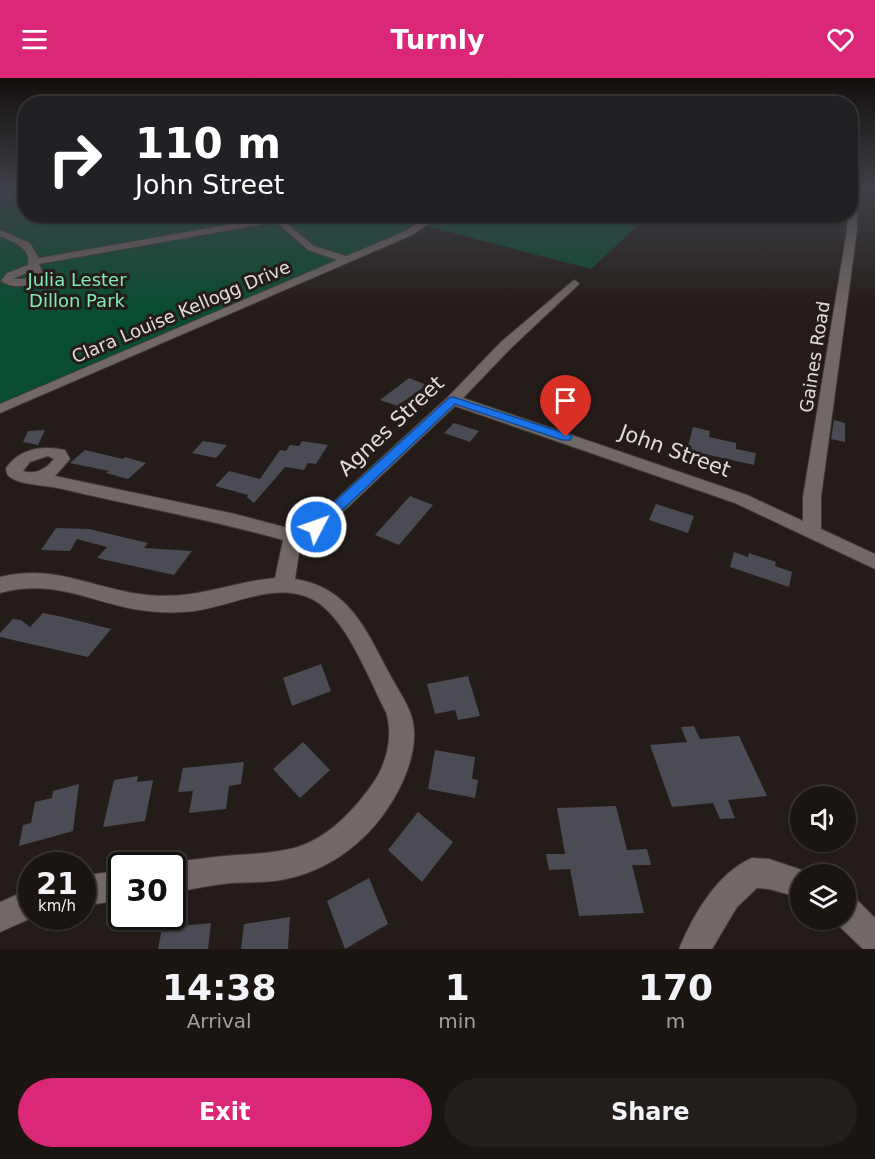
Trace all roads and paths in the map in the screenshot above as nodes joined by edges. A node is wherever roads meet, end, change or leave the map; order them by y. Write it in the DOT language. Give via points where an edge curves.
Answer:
graph roads {
  1 [pos="220,230"];
  2 [pos="290,230"];
  3 [pos="414,230"];
  4 [pos="852,230"];
  5 [pos="0,232"];
  6 [pos="347,260"];
  7 [pos="574,283"];
  8 [pos="453,400"];
  9 [pos="0,409"];
  10 [pos="36,477"];
  11 [pos="813,531"];
  12 [pos="293,534"];
  13 [pos="875,562"];
  14 [pos="0,585"];
  15 [pos="284,586"];
  16 [pos="186,876"];
  17 [pos="790,880"];
  18 [pos="18,909"];
  19 [pos="0,917"];
  20 [pos="856,921"];
  21 [pos="875,939"];
  22 [pos="695,949"];
  1 -- 5 [label="street" via="33,264 27,245"];
  2 -- 6 [label="street" via="311,248"];
  3 -- 6 [label="street, Clara Louise Kellogg Drive"];
  4 -- 11 [label="street, Gaines Road" via="812,497"];
  6 -- 9 [label="street, Clara Louise Kellogg Drive"];
  7 -- 8 [label="street, Agnes Street"];
  8 -- 11 [label="street, John Street" via="656,468"];
  8 -- 12 [label="street, Agnes Street" via="326,519 303,533"];
  10 -- 12 [label="street"];
  11 -- 13 [label="street, John Street"];
  12 -- 15 [label="street"];
  14 -- 15 [label="street" via="24,579 46,580 160,604 193,604 251,589"];
  15 -- 16 [label="street" via="318,593 343,614 401,722 396,768 359,825 321,851 291,864"];
  17 -- 22 [label="street" via="752,873 726,896"];
  18 -- 19 [label="street"];
  20 -- 21 [label="street"];
}
